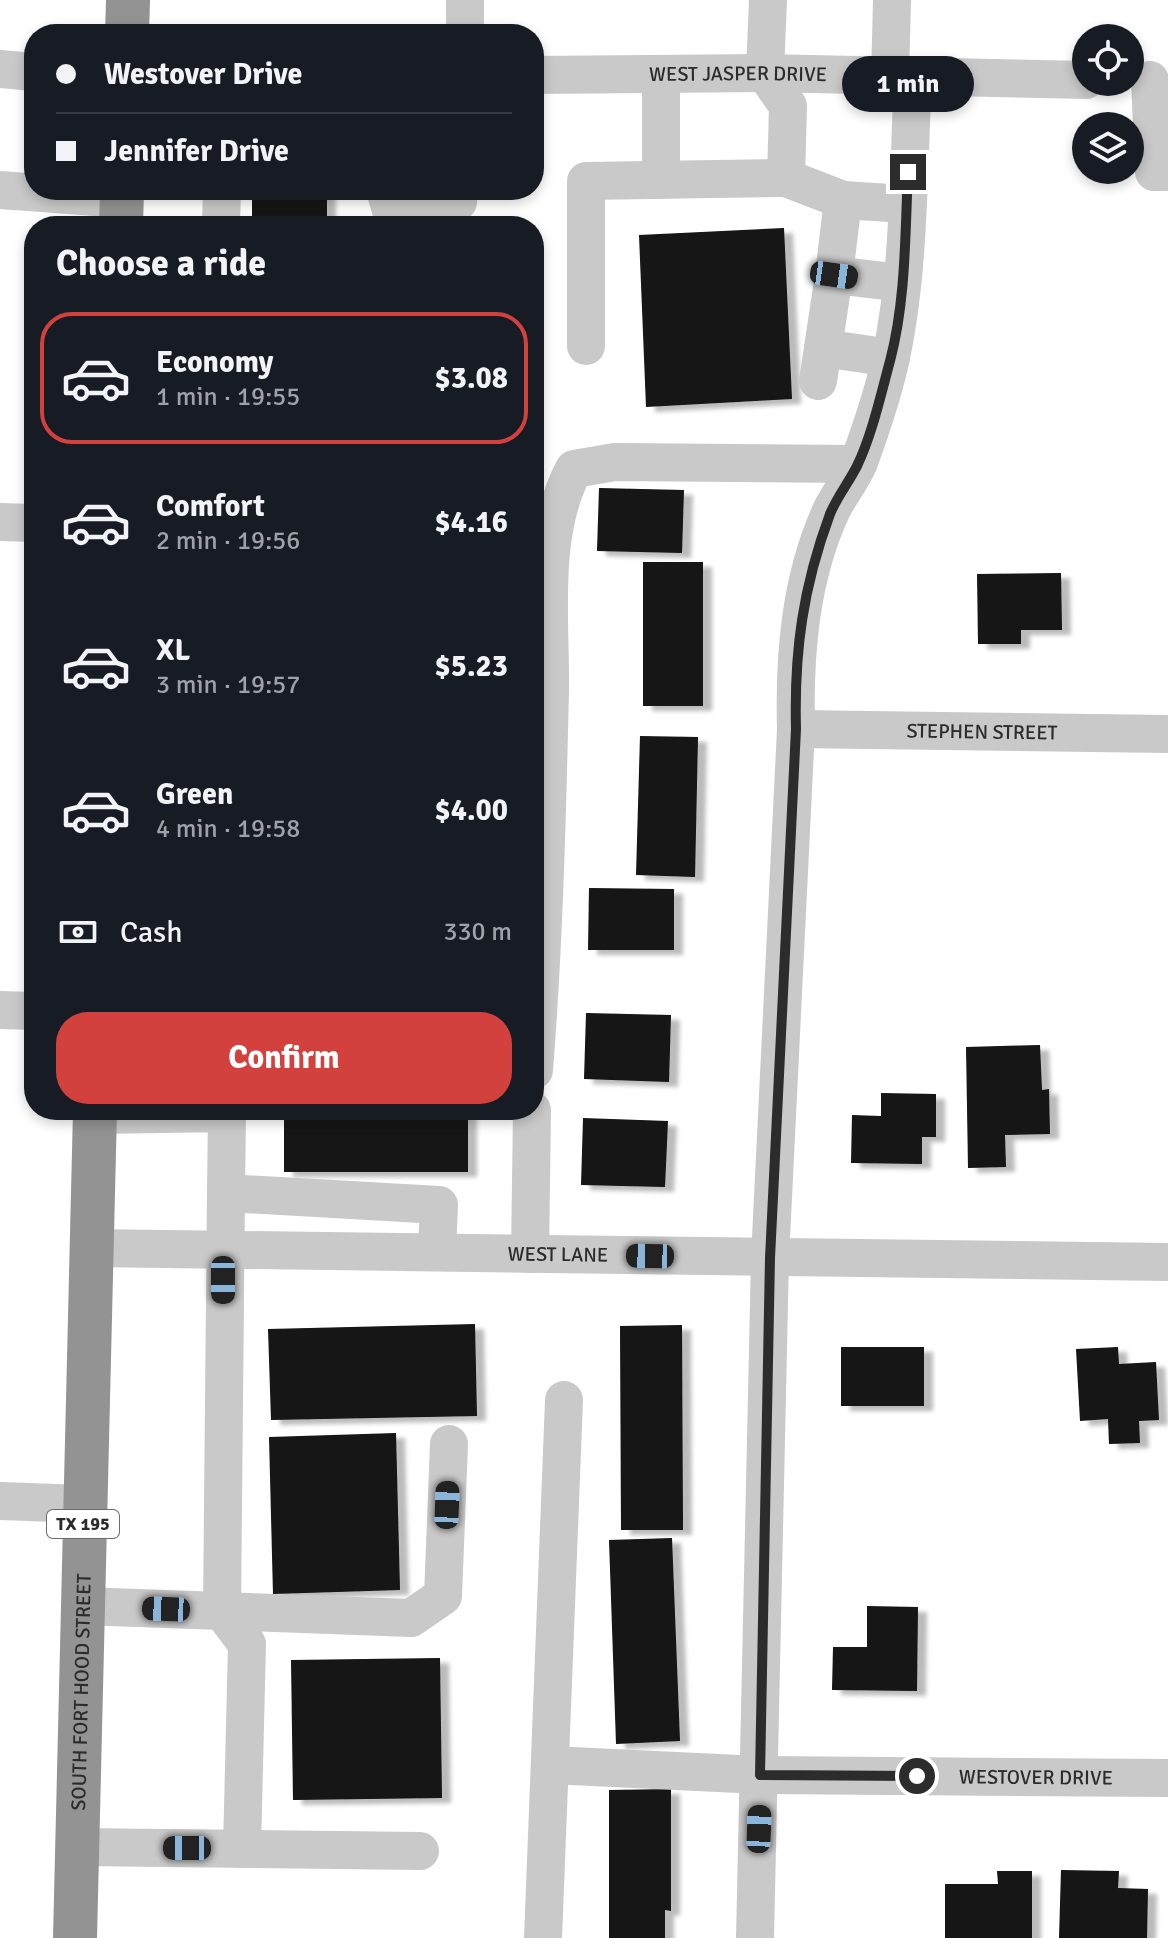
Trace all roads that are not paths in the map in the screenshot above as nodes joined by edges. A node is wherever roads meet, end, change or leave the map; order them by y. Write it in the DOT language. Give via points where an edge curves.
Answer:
graph roads {
  1 [pos="128,0"];
  2 [pos="465,0"];
  3 [pos="768,0"];
  4 [pos="892,0"];
  5 [pos="127,24"];
  6 [pos="465,24"];
  7 [pos="0,69"];
  8 [pos="24,71"];
  9 [pos="765,73"];
  10 [pos="544,75"];
  11 [pos="661,76"];
  12 [pos="901,79"];
  13 [pos="1072,80"];
  14 [pos="1149,80"];
  15 [pos="1168,172"];
  16 [pos="786,178"];
  17 [pos="661,180"];
  18 [pos="0,190"];
  19 [pos="24,193"];
  20 [pos="81,200"];
  21 [pos="388,200"];
  22 [pos="458,200"];
  23 [pos="843,200"];
  24 [pos="906,204"];
  25 [pos="122,205"];
  26 [pos="416,216"];
  27 [pos="443,216"];
  28 [pos="834,275"];
  29 [pos="902,283"];
  30 [pos="586,346"];
  31 [pos="891,358"];
  32 [pos="858,464"];
  33 [pos="0,522"];
  34 [pos="24,523"];
  35 [pos="796,729"];
  36 [pos="1168,734"];
  37 [pos="544,911"];
  38 [pos="0,1010"];
  39 [pos="24,1011"];
  40 [pos="95,1120"];
  41 [pos="227,1120"];
  42 [pos="532,1120"];
  43 [pos="226,1193"];
  44 [pos="92,1248"];
  45 [pos="223,1249"];
  46 [pos="437,1252"];
  47 [pos="530,1254"];
  48 [pos="770,1258"];
  49 [pos="1168,1262"];
  50 [pos="564,1400"];
  51 [pos="449,1444"];
  52 [pos="0,1501"];
  53 [pos="84,1504"];
  54 [pos="82,1606"];
  55 [pos="222,1611"];
  56 [pos="550,1765"];
  57 [pos="760,1775"];
  58 [pos="1168,1778"];
  59 [pos="77,1847"];
  60 [pos="242,1849"];
  61 [pos="420,1851"];
  62 [pos="75,1938"];
  63 [pos="543,1938"];
  64 [pos="755,1938"];
  1 -- 5 [label="highway"];
  2 -- 6 [label="street"];
  3 -- 9 [label="street"];
  4 -- 12 [label="street"];
  7 -- 8 [label="street"];
  9 -- 11 [label="street, WEST JASPER DRIVE"];
  9 -- 12 [label="street, WEST JASPER DRIVE"];
  9 -- 16 [label="street" via="788,106"];
  10 -- 11 [label="street, WEST JASPER DRIVE"];
  11 -- 17 [label="street"];
  12 -- 13 [label="street, WEST JASPER DRIVE"];
  12 -- 24 [label="street"];
  14 -- 15 [label="street" via="1154,172"];
  16 -- 17 [label="street"];
  16 -- 23 [label="street"];
  17 -- 30 [label="street" via="586,181"];
  18 -- 19 [label="street"];
  20 -- 25 [label="street"];
  21 -- 26 [label="street" via="392,214"];
  22 -- 27 [label="street"];
  23 -- 24 [label="street"];
  23 -- 28 [label="street"];
  24 -- 29 [label="street"];
  28 -- 29 [label="street"];
  28 -- 31 [label="street" via="821,364"];
  29 -- 31 [label="street"];
  31 -- 32 [label="street"];
  32 -- 35 [label="street" via="832,510 803,604 794,668"];
  32 -- 37 [label="street" via="615,462 574,469 560,495 551,563"];
  33 -- 34 [label="street"];
  35 -- 36 [label="street, STEPHEN STREET"];
  35 -- 48 [label="street"];
  38 -- 39 [label="street"];
  40 -- 44 [label="highway, SOUTH FORT HOOD STREET / TX 195"];
  41 -- 43 [label="street"];
  42 -- 47 [label="street"];
  43 -- 45 [label="street"];
  43 -- 46 [label="street" via="439,1205"];
  44 -- 45 [label="street, WEST LANE"];
  44 -- 53 [label="highway, SOUTH FORT HOOD STREET / TX 195"];
  45 -- 46 [label="street, WEST LANE"];
  45 -- 55 [label="street"];
  46 -- 47 [label="street, WEST LANE"];
  47 -- 48 [label="street, WEST LANE"];
  48 -- 49 [label="street, WEST LANE"];
  48 -- 57 [label="street"];
  50 -- 56 [label="street"];
  51 -- 55 [label="street" via="443,1596 411,1618"];
  52 -- 53 [label="street"];
  53 -- 54 [label="highway, SOUTH FORT HOOD STREET / TX 195"];
  54 -- 55 [label="street"];
  54 -- 59 [label="highway, SOUTH FORT HOOD STREET / TX 195"];
  55 -- 60 [label="street" via="247,1644"];
  56 -- 57 [label="street, WESTOVER DRIVE"];
  56 -- 63 [label="street"];
  57 -- 58 [label="street, WESTOVER DRIVE"];
  57 -- 64 [label="street"];
  59 -- 60 [label="street"];
  59 -- 62 [label="highway, SOUTH FORT HOOD STREET / TX 195"];
  60 -- 61 [label="street"];
}
